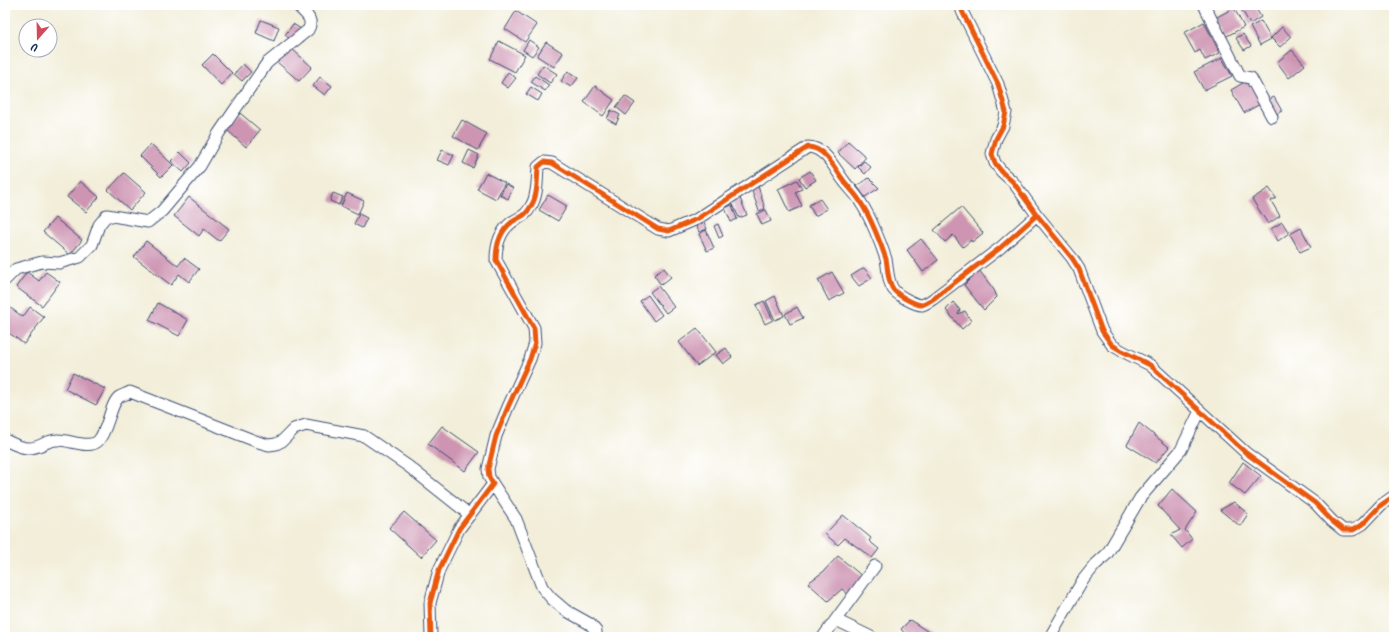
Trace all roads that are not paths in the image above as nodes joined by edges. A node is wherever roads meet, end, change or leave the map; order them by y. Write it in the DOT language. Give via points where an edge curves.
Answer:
graph roads {
  1 [pos="297,5"];
  2 [pos="962,5"];
  3 [pos="1204,5"];
  4 [pos="1272,117"];
  5 [pos="1037,215"];
  6 [pos="5,280"];
  7 [pos="1200,411"];
  8 [pos="5,440"];
  9 [pos="493,484"];
  10 [pos="1394,496"];
  11 [pos="470,515"];
  12 [pos="875,566"];
  13 [pos="836,620"];
  14 [pos="430,637"];
  15 [pos="596,637"];
  16 [pos="823,637"];
  17 [pos="871,637"];
  18 [pos="1050,637"];
  1 -- 6 [label="street" via="311,20 308,30 267,63 219,133 200,166 162,212 148,222 108,215 99,225 92,245 80,257 59,263 42,262 16,269"];
  2 -- 5 [label="street" via="962,12 998,84 1006,112 992,154 995,163 1013,182"];
  3 -- 4 [label="street" via="1240,76 1251,78"];
  5 -- 7 [label="street" via="1079,269 1102,331 1112,345 1150,365"];
  5 -- 9 [label="street" via="1000,248 933,299 922,304 912,302 893,289 886,259 861,202 828,158 814,147 808,147 697,219 669,231 658,229 558,166 544,162 538,167 532,205 524,216 512,222 501,234 496,249 496,260 534,328 535,343 496,436 488,469"];
  7 -- 10 [label="street" via="1246,453 1315,503 1343,530 1354,530"];
  7 -- 18 [label="street" via="1181,450 1140,498 1108,554 1083,580"];
  8 -- 11 [label="street" via="28,448 39,447 57,439 91,445 98,441 104,432 119,397 130,392 269,445 282,441 294,429 306,425 364,436 408,466"];
  9 -- 11 [label="street"];
  9 -- 15 [label="street" via="516,519 542,587 565,610 590,624 596,631"];
  11 -- 14 [label="street" via="459,529 439,570 430,603"];
  12 -- 13 [label="street"];
  13 -- 16 [label="street"];
  13 -- 17 [label="street"];
}
